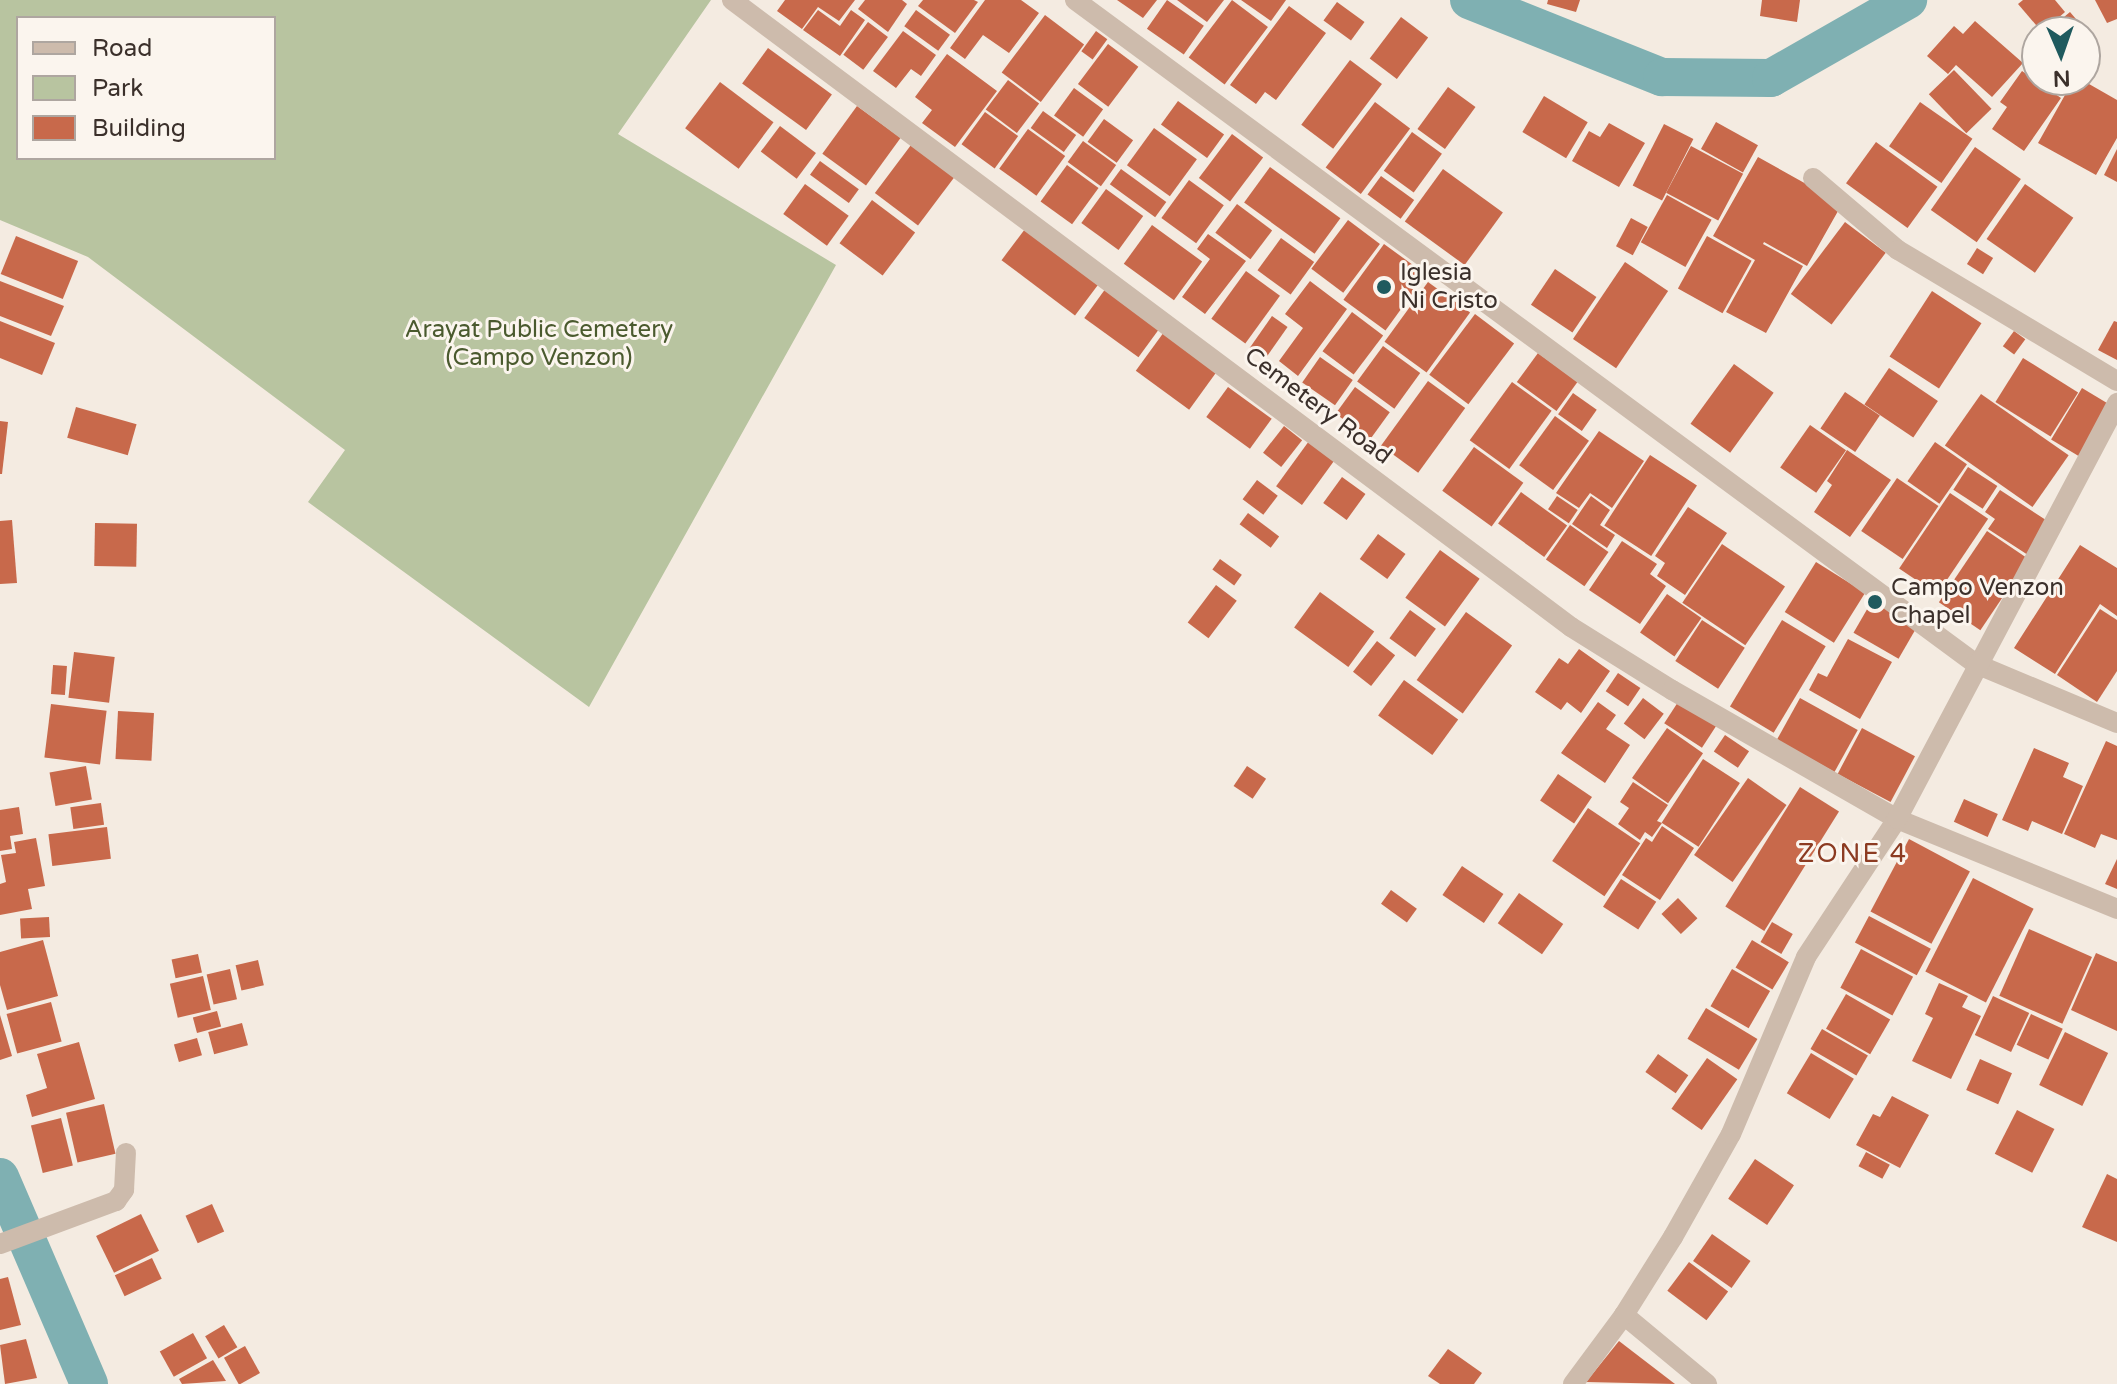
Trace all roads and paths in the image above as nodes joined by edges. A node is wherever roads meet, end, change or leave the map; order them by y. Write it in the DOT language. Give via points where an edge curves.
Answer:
graph roads {
  1 [pos="732,0"];
  2 [pos="1075,0"];
  3 [pos="1813,178"];
  4 [pos="2117,381"];
  5 [pos="2117,403"];
  6 [pos="1976,664"];
  7 [pos="2117,723"];
  8 [pos="1897,819"];
  9 [pos="2117,909"];
  10 [pos="126,1153"];
  11 [pos="0,1244"];
  12 [pos="1624,1315"];
  13 [pos="1573,1384"];
  14 [pos="1707,1384"];
  1 -- 8 [label="street, Cemetery Road" via="1571,627"];
  2 -- 6 [label="street"];
  3 -- 4 [label="street" via="1898,250"];
  5 -- 6 [label="street"];
  6 -- 7 [label="street"];
  6 -- 8 [label="street"];
  8 -- 9 [label="street, Cemetery Road"];
  8 -- 12 [label="street" via="1806,957 1731,1134"];
  10 -- 11 [label="street" via="124,1190 116,1201"];
  12 -- 13 [label="street"];
  12 -- 14 [label="street"];
}
